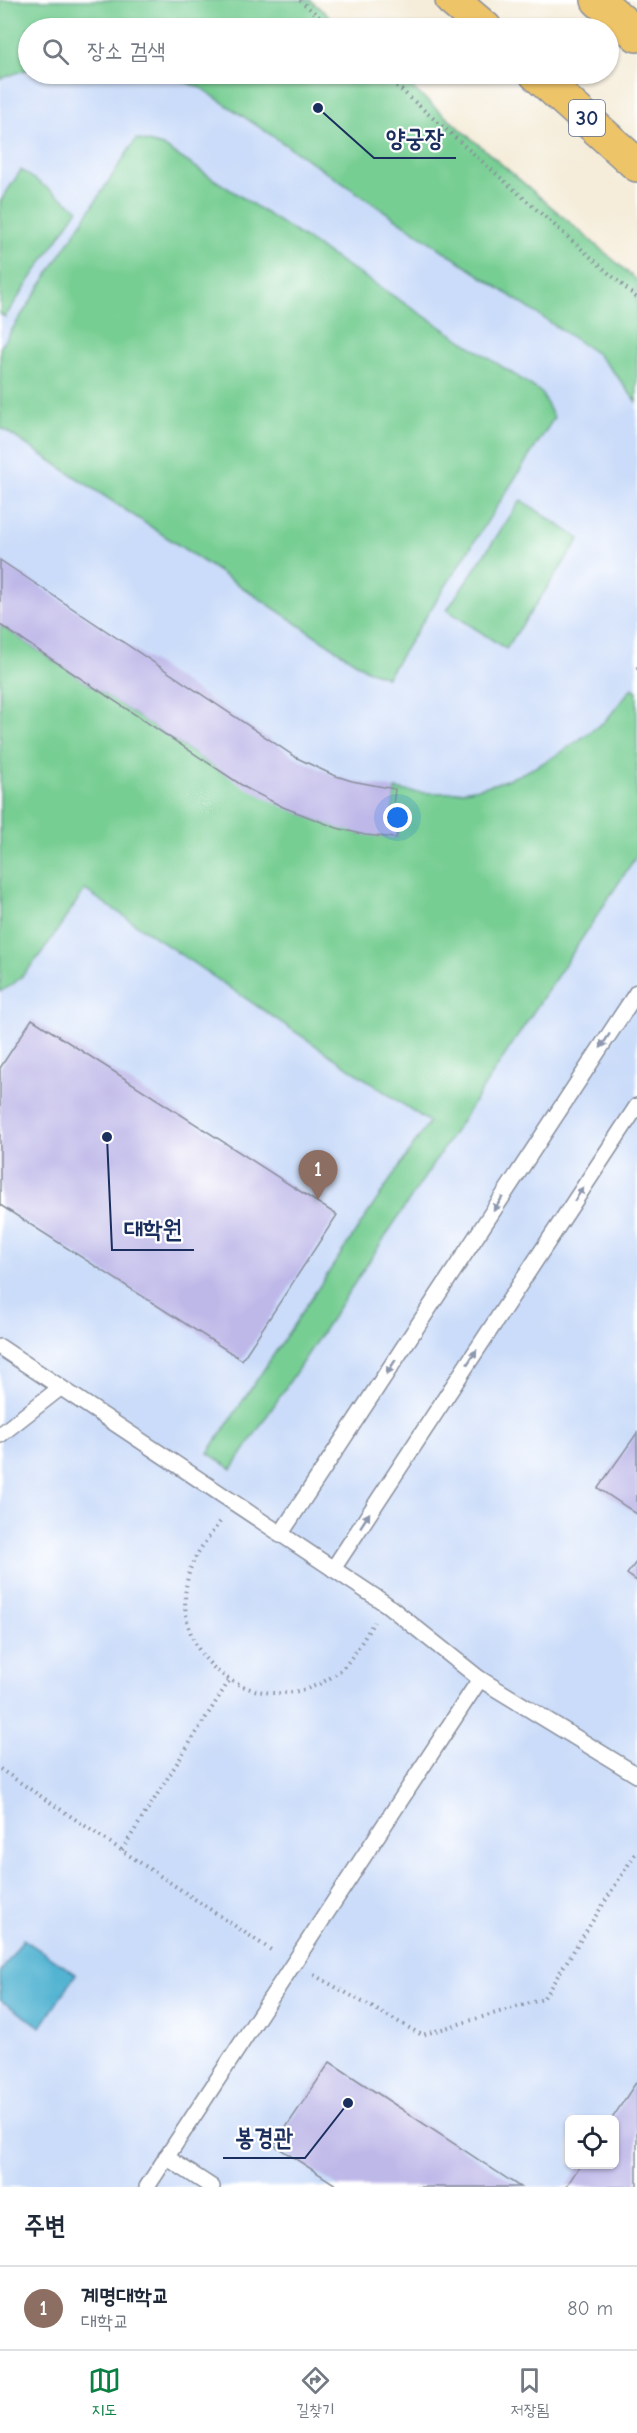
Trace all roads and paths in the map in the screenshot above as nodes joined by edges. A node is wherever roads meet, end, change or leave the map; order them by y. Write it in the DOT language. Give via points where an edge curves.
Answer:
graph roads {
  1 [pos="300,0"];
  2 [pos="452,0"];
  3 [pos="598,0"];
  4 [pos="321,18"];
  5 [pos="473,18"];
  6 [pos="618,18"];
  7 [pos="619,19"];
  8 [pos="637,36"];
  9 [pos="394,84"];
  10 [pos="547,84"];
  11 [pos="637,165"];
  12 [pos="637,298"];
  13 [pos="637,992"];
  14 [pos="637,1106"];
  15 [pos="0,1347"];
  16 [pos="60,1388"];
  17 [pos="0,1435"];
  18 [pos="234,1502"];
  19 [pos="280,1535"];
  20 [pos="333,1569"];
  21 [pos="386,1604"];
  22 [pos="480,1679"];
  23 [pos="229,1681"];
  24 [pos="0,1769"];
  25 [pos="637,1775"];
  26 [pos="122,1850"];
  27 [pos="637,1851"];
  28 [pos="294,1965"];
  29 [pos="166,2157"];
  30 [pos="147,2187"];
  31 [pos="212,2187"];
  1 -- 4 [label="path"];
  2 -- 5 [label="main road"];
  3 -- 6 [label="main road"];
  7 -- 8 [label="main road"];
  9 -- 12 [label="path"];
  10 -- 11 [label="main road, 30"];
  13 -- 19 [label="lane, one-way"];
  20 -- 14 [label="lane, one-way"];
  15 -- 16 [label="lane"];
  16 -- 17 [label="lane"];
  16 -- 18 [label="lane"];
  18 -- 19 [label="lane"];
  18 -- 23 [label="path" via="202,1546 188,1575 184,1607 192,1638 207,1662"];
  19 -- 20 [label="lane"];
  20 -- 21 [label="lane"];
  21 -- 22 [label="lane"];
  21 -- 23 [label="path" via="338,1673 313,1687 285,1694 256,1692"];
  22 -- 25 [label="lane"];
  22 -- 28 [label="lane"];
  23 -- 26 [label="path"];
  24 -- 26 [label="path"];
  26 -- 28 [label="path"];
  27 -- 28 [label="path" via="543,1999 422,2035"];
  28 -- 29 [label="lane"];
  29 -- 30 [label="lane"];
  29 -- 31 [label="lane"];
}
